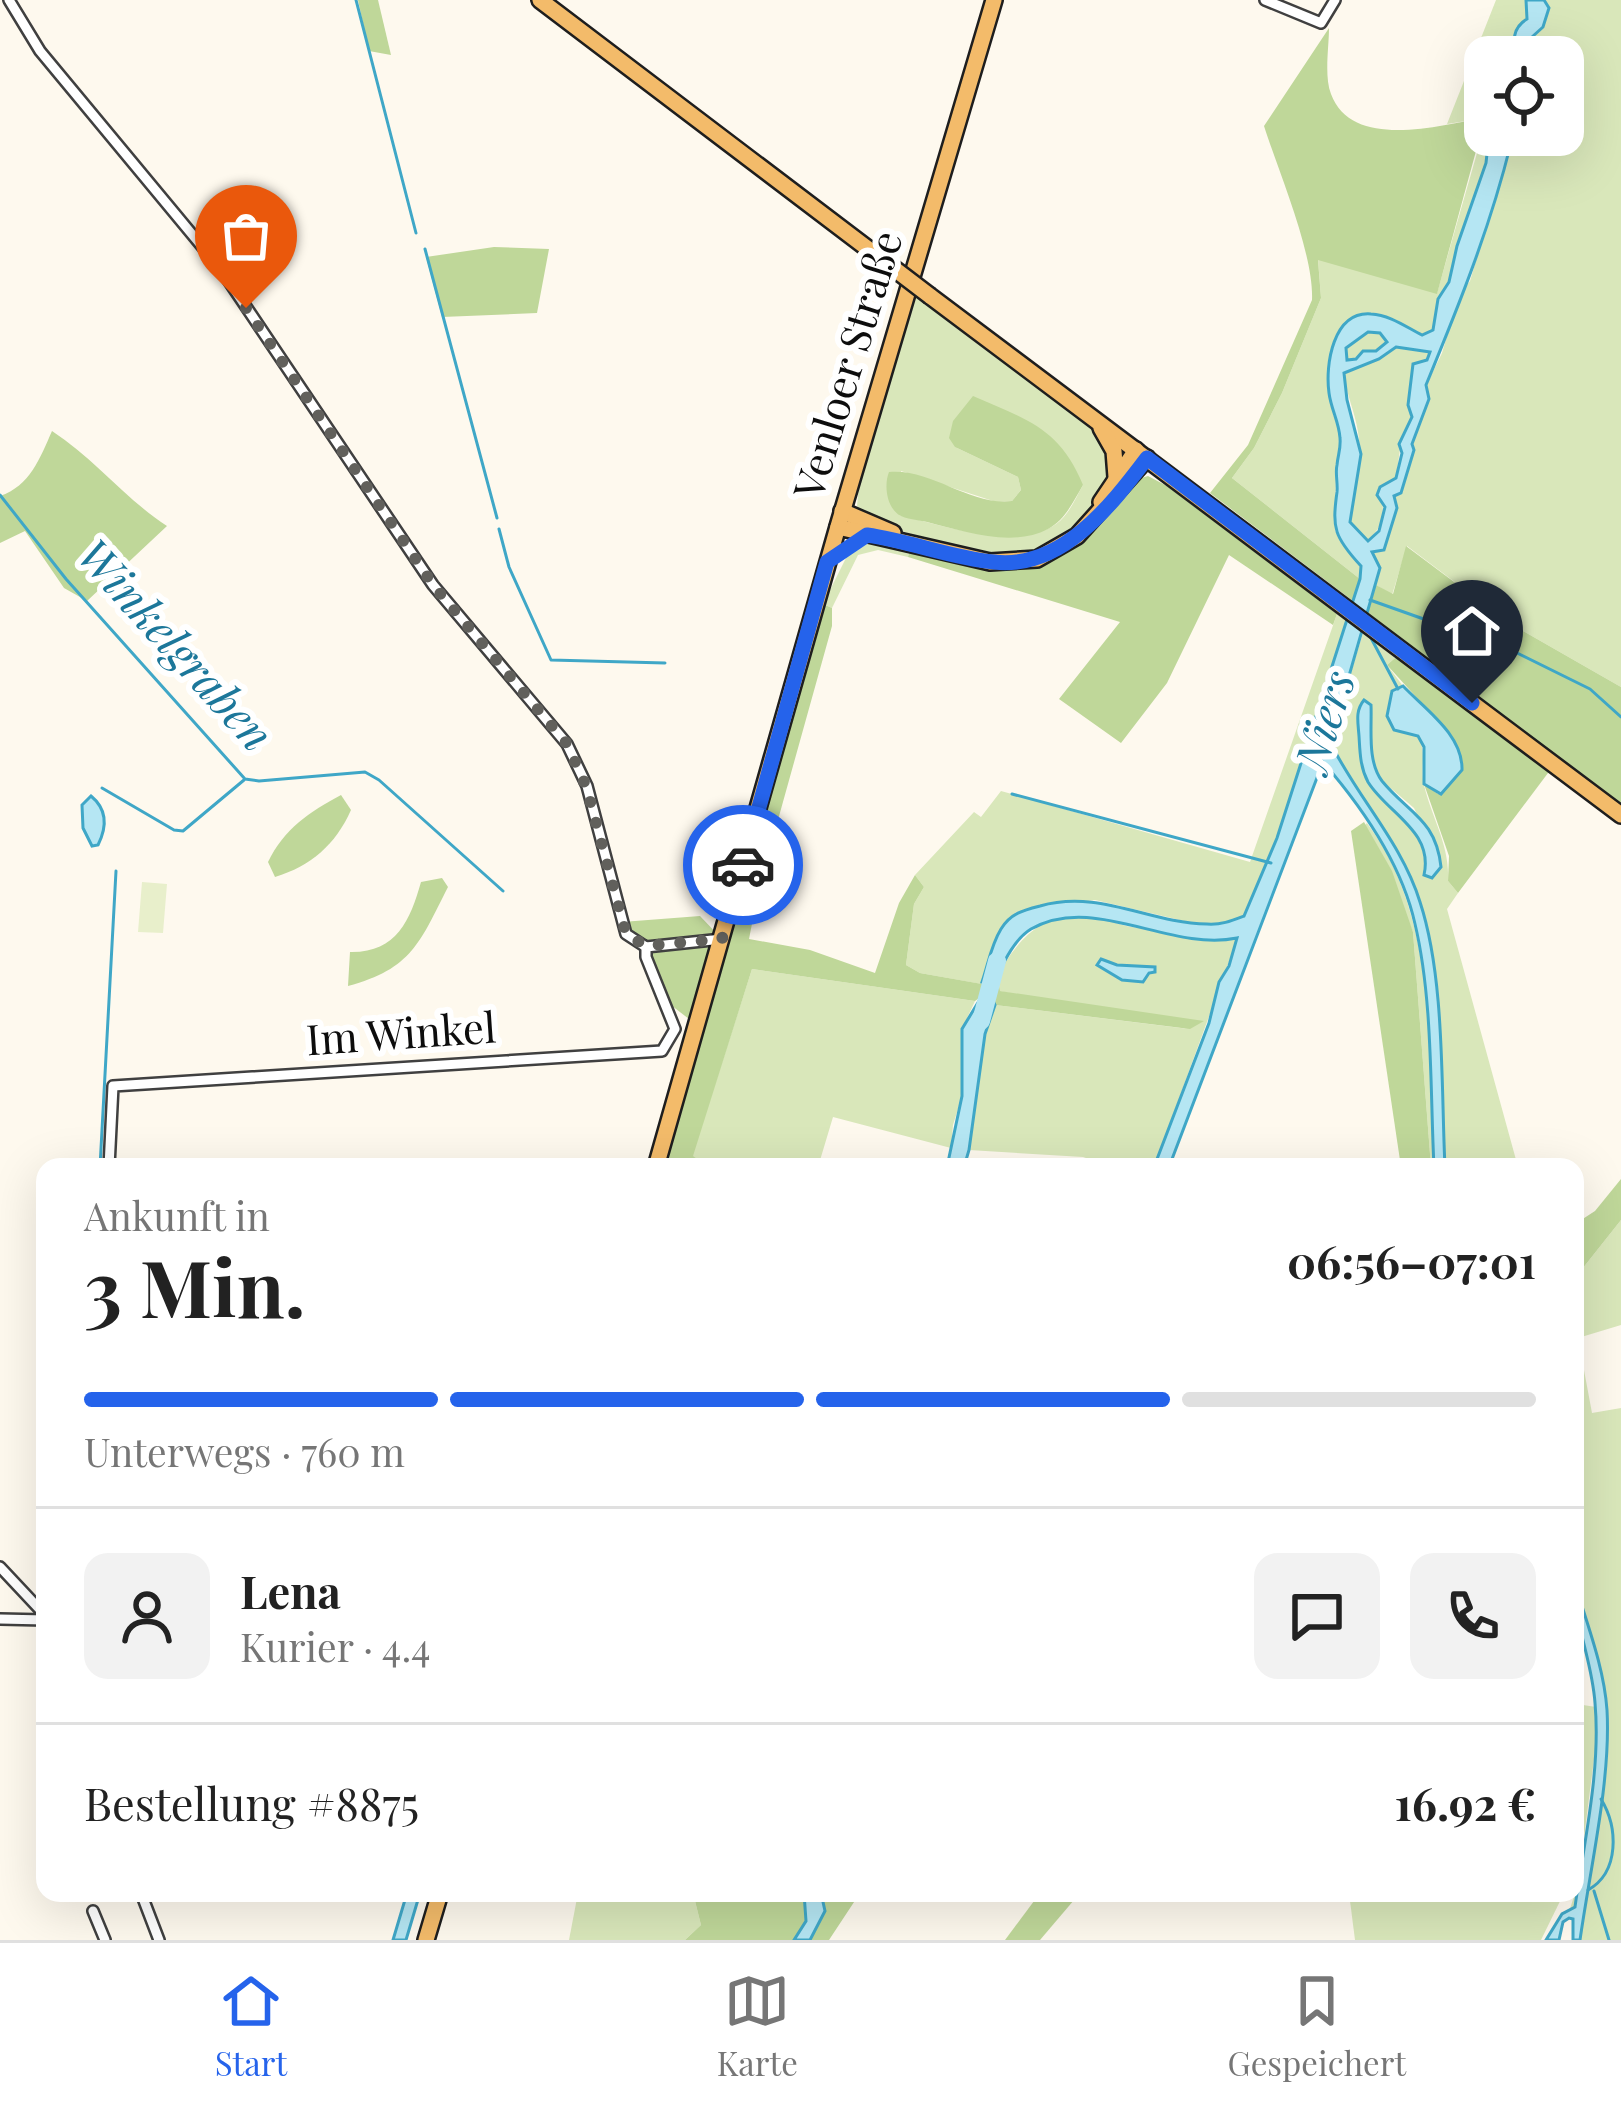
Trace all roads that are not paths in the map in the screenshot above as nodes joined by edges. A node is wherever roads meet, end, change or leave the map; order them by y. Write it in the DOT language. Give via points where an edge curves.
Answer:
graph roads {
  1 [pos="9,0"];
  2 [pos="540,0"];
  3 [pos="994,0"];
  4 [pos="1264,0"];
  5 [pos="1335,0"];
  6 [pos="1096,421"];
  7 [pos="1142,454"];
  8 [pos="1115,477"];
  9 [pos="840,519"];
  10 [pos="1087,525"];
  11 [pos="867,535"];
  12 [pos="912,542"];
  13 [pos="827,562"];
  14 [pos="1621,815"];
  15 [pos="722,939"];
  16 [pos="646,946"];
  17 [pos="109,1158"];
  18 [pos="659,1158"];
  19 [pos="0,1567"];
  20 [pos="36,1608"];
  21 [pos="36,1618"];
  22 [pos="0,1619"];
  23 [pos="144,1902"];
  24 [pos="437,1902"];
  25 [pos="93,1911"];
  26 [pos="105,1940"];
  27 [pos="159,1940"];
  28 [pos="426,1940"];
  1 -- 16 [label="street" via="40,51 220,268 433,585 567,744 626,934"];
  2 -- 6 [label="main road, bridge"];
  3 -- 9 [label="main road, Venloer Straße"];
  4 -- 5 [label="street" via="1321,23"];
  6 -- 7 [label="main road"];
  6 -- 8 [label="main road" via="1114,451"];
  7 -- 8 [label="main road"];
  7 -- 10 [label="main road"];
  7 -- 14 [label="main road"];
  8 -- 10 [label="main road"];
  9 -- 11 [label="main road"];
  9 -- 12 [label="main road"];
  9 -- 13 [label="main road, Venloer Straße"];
  10 -- 12 [label="main road" via="1051,554 1022,562"];
  11 -- 12 [label="main road"];
  11 -- 13 [label="main road"];
  13 -- 15 [label="main road, Venloer Straße"];
  15 -- 16 [label="street"];
  15 -- 18 [label="main road, Venloer Straße"];
  16 -- 17 [label="street, Im Winkel" via="675,1029 662,1051 113,1086"];
  19 -- 20 [label="street"];
  21 -- 22 [label="street"];
  23 -- 27 [label="street"];
  24 -- 28 [label="main road"];
  25 -- 26 [label="street"];
}
